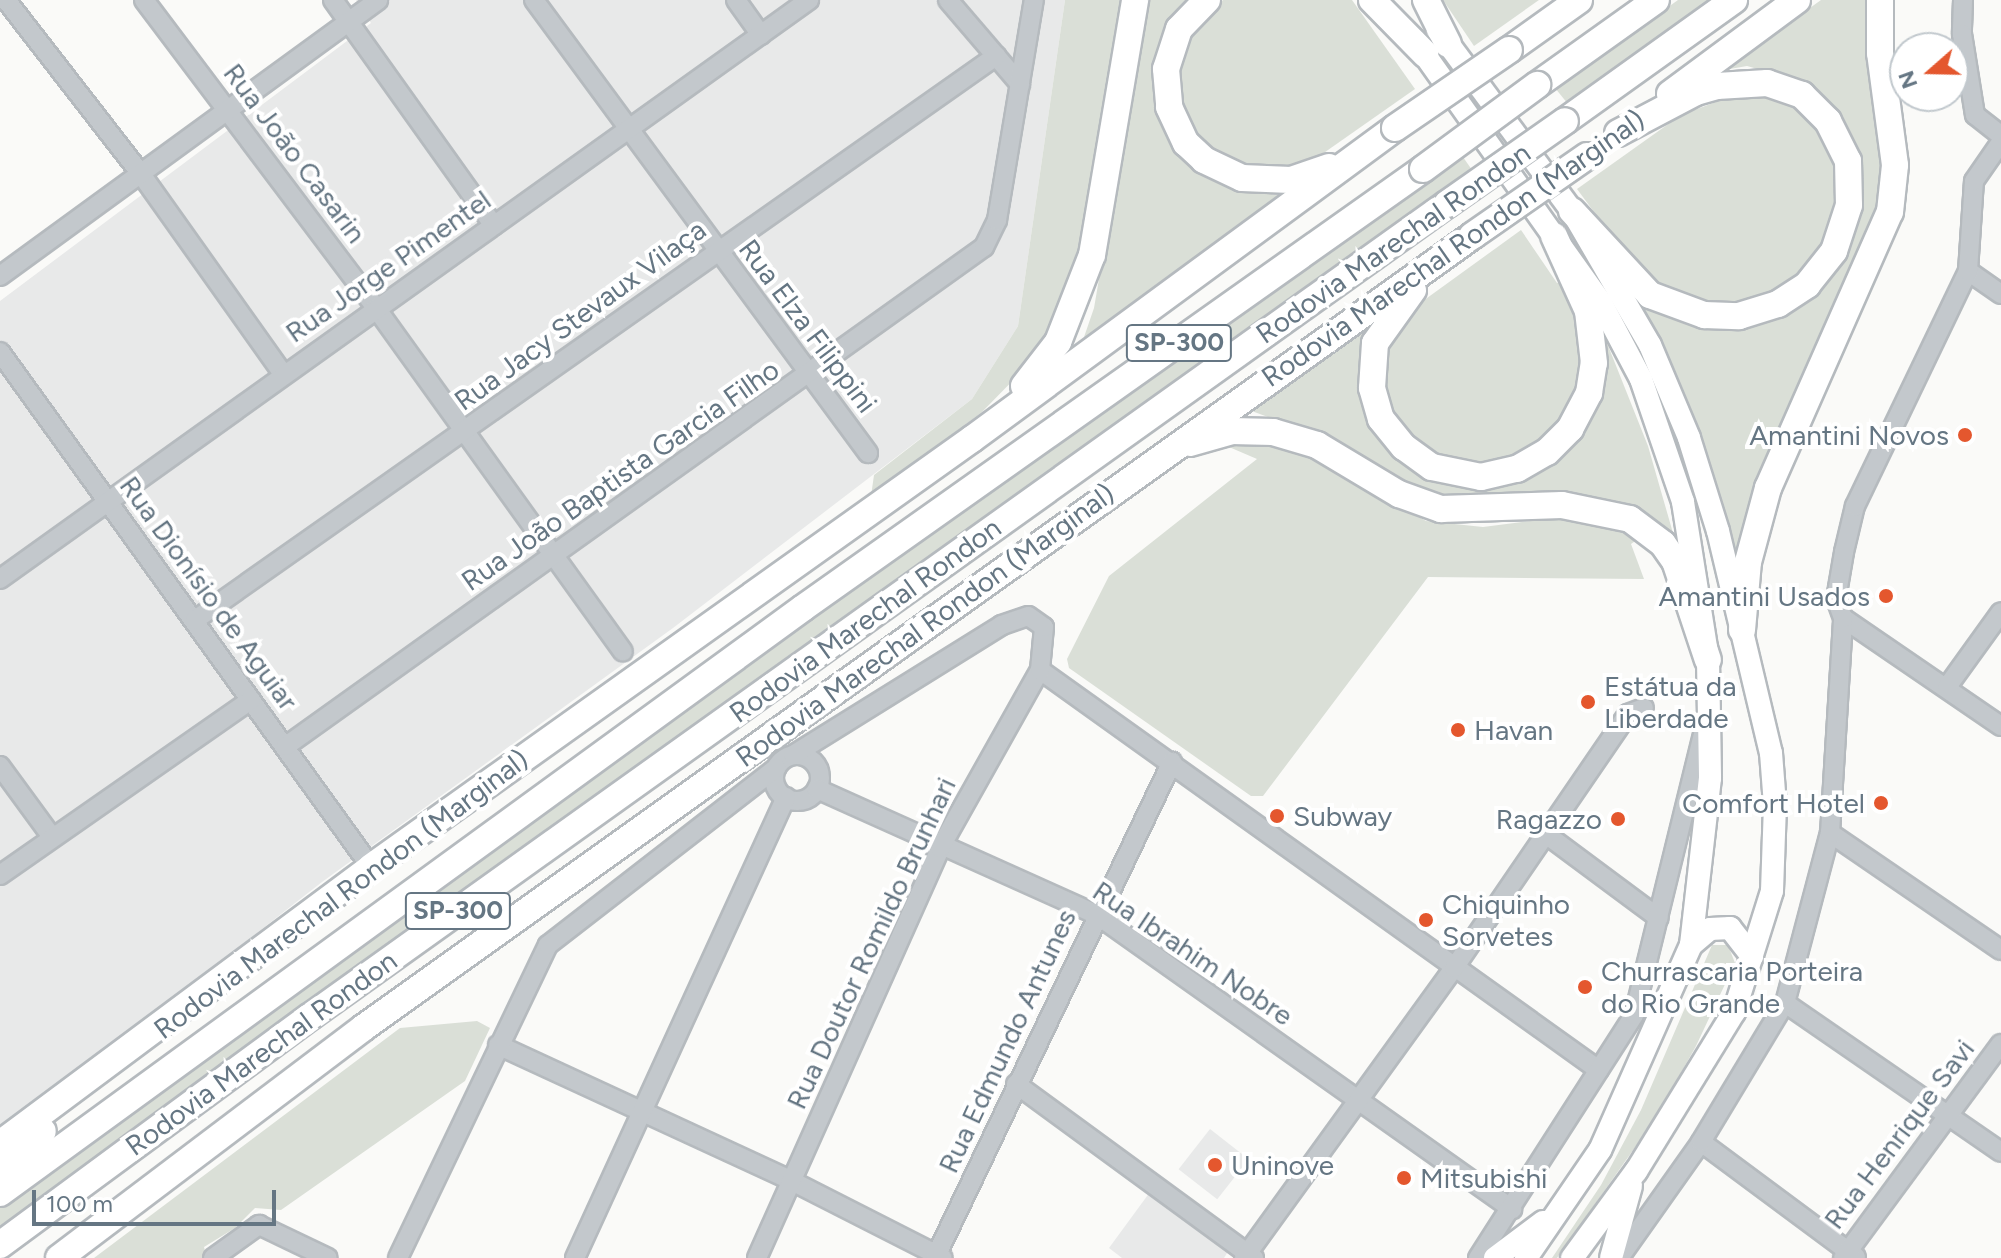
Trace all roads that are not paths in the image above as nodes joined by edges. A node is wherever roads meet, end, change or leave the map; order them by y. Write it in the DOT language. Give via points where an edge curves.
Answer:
graph roads {
  1 [pos="6,0"];
  2 [pos="144,0"];
  3 [pos="333,0"];
  4 [pos="378,0"];
  5 [pos="534,0"];
  6 [pos="736,0"];
  7 [pos="809,0"];
  8 [pos="948,0"];
  9 [pos="1034,0"];
  10 [pos="1135,0"];
  11 [pos="1207,0"];
  12 [pos="1372,0"];
  13 [pos="1387,0"];
  14 [pos="1417,0"];
  15 [pos="1426,0"];
  16 [pos="1568,0"];
  17 [pos="1579,0"];
  18 [pos="1656,0"];
  19 [pos="1734,0"];
  20 [pos="1797,0"];
  21 [pos="1880,0"];
  22 [pos="1963,0"];
  23 [pos="348,22"];
  24 [pos="1537,29"];
  25 [pos="761,35"];
  26 [pos="1436,49"];
  27 [pos="996,56"];
  28 [pos="1020,84"];
  29 [pos="229,110"];
  30 [pos="628,130"];
  31 [pos="1618,133"];
  32 [pos="1387,134"];
  33 [pos="2001,135"];
  34 [pos="2001,142"];
  35 [pos="141,174"];
  36 [pos="1572,211"];
  37 [pos="494,226"];
  38 [pos="1554,236"];
  39 [pos="1470,238"];
  40 [pos="717,250"];
  41 [pos="1968,271"];
  42 [pos="0,276"];
  43 [pos="2001,294"];
  44 [pos="376,308"];
  45 [pos="0,352"];
  46 [pos="283,374"];
  47 [pos="808,375"];
  48 [pos="464,433"];
  49 [pos="972,439"];
  50 [pos="868,453"];
  51 [pos="1154,459"];
  52 [pos="108,502"];
  53 [pos="552,558"];
  54 [pos="0,579"];
  55 [pos="2001,612"];
  56 [pos="1843,618"];
  57 [pos="195,620"];
  58 [pos="1742,630"];
  59 [pos="623,652"];
  60 [pos="1708,660"];
  61 [pos="1040,670"];
  62 [pos="1947,687"];
  63 [pos="251,700"];
  64 [pos="1711,700"];
  65 [pos="1636,711"];
  66 [pos="2001,726"];
  67 [pos="823,737"];
  68 [pos="286,746"];
  69 [pos="793,755"];
  70 [pos="814,762"];
  71 [pos="1172,762"];
  72 [pos="0,766"];
  73 [pos="776,768"];
  74 [pos="817,789"];
  75 [pos="743,795"];
  76 [pos="783,795"];
  77 [pos="1543,832"];
  78 [pos="1830,833"];
  79 [pos="52,837"];
  80 [pos="940,848"];
  81 [pos="371,867"];
  82 [pos="0,875"];
  83 [pos="1097,915"];
  84 [pos="1659,918"];
  85 [pos="1691,945"];
  86 [pos="2001,950"];
  87 [pos="1752,956"];
  88 [pos="1454,968"];
  89 [pos="1785,1003"];
  90 [pos="157,1031"];
  91 [pos="2001,1044"];
  92 [pos="498,1045"];
  93 [pos="1599,1070"];
  94 [pos="1016,1084"];
  95 [pos="1357,1099"];
  96 [pos="646,1111"];
  97 [pos="1950,1116"];
  98 [pos="1701,1142"];
  99 [pos="0,1144"];
  100 [pos="2001,1152"];
  101 [pos="0,1169"];
  102 [pos="1636,1171"];
  103 [pos="792,1181"];
  104 [pos="0,1193"];
  105 [pos="126,1204"];
  106 [pos="1512,1209"];
  107 [pos="1557,1212"];
  108 [pos="0,1245"];
  109 [pos="1249,1256"];
  110 [pos="1849,1256"];
  111 [pos="938,1257"];
  112 [pos="46,1258"];
  113 [pos="59,1258"];
  114 [pos="213,1258"];
  115 [pos="328,1258"];
  116 [pos="398,1258"];
  117 [pos="575,1258"];
  118 [pos="757,1258"];
  119 [pos="1478,1258"];
  120 [pos="1495,1258"];
  121 [pos="1526,1258"];
  122 [pos="1572,1258"];
  123 [pos="1611,1258"];
  124 [pos="1619,1258"];
  1 -- 35 [label="street"];
  2 -- 29 [label="street, Rua João Casarin"];
  3 -- 23 [label="street"];
  4 -- 23 [label="street"];
  5 -- 30 [label="street, Rua Elza Filippini"];
  6 -- 25 [label="street"];
  7 -- 25 [label="street, Rua Jorge Pimentel"];
  8 -- 27 [label="street"];
  9 -- 28 [label="street"];
  10 -- 49 [label="highway" via="1098,224 1071,317 1047,362"];
  11 -- 32 [label="highway" via="1179,29 1166,69 1175,124 1204,160 1242,178 1291,180 1317,173"];
  12 -- 26 [label="highway"];
  13 -- 26 [label="main road"];
  14 -- 26 [label="main road"];
  15 -- 26 [label="highway"];
  16 -- 24 [label="highway"];
  17 -- 24 [label="highway, Rodovia Marechal Rondon (Marginal)"];
  18 -- 104 [label="highway, Rodovia Marechal Rondon / SP-300, bridge" via="790,618"];
  19 -- 108 [label="highway, Rodovia Marechal Rondon / SP-300, bridge" via="311,1016"];
  20 -- 31 [label="highway, Rodovia Marechal Rondon (Marginal)"];
  21 -- 58 [label="highway" via="1880,53 1895,165 1890,212 1768,488 1748,562"];
  22 -- 33 [label="street" via="1962,34 1975,115"];
  23 -- 29 [label="street"];
  23 -- 37 [label="street"];
  24 -- 32 [label="highway, Rodovia Marechal Rondon (Marginal), bridge"];
  25 -- 30 [label="street, Rua Jorge Pimentel"];
  26 -- 36 [label="main road"];
  26 -- 38 [label="main road"];
  27 -- 28 [label="street"];
  27 -- 40 [label="street, Rua Jacy Stevaux Vilaça"];
  28 -- 47 [label="street, Rua João Baptista Garcia Filho" via="997,220 984,247"];
  29 -- 35 [label="street"];
  29 -- 44 [label="street, Rua João Casarin"];
  30 -- 37 [label="street, Rua Jorge Pimentel"];
  30 -- 40 [label="street, Rua Elza Filippini"];
  31 -- 36 [label="highway" via="1717,86 1767,83 1802,95 1828,121 1848,161 1849,205 1834,251 1807,285 1778,304 1739,316 1704,315 1650,295"];
  31 -- 39 [label="highway, Rodovia Marechal Rondon (Marginal), bridge"];
  32 -- 49 [label="highway, Rodovia Marechal Rondon (Marginal)"];
  34 -- 41 [label="street" via="1974,181"];
  35 -- 42 [label="street"];
  35 -- 46 [label="street"];
  36 -- 58 [label="main road" via="1636,319 1689,438"];
  37 -- 44 [label="street, Rua Jorge Pimentel"];
  38 -- 39 [label="highway" via="1592,329 1589,393 1570,429 1547,452 1517,469 1481,477 1449,473 1417,458 1381,419 1372,388 1372,357 1382,329 1400,303"];
  38 -- 60 [label="main road" via="1601,303 1653,413 1688,527"];
  39 -- 51 [label="highway, Rodovia Marechal Rondon (Marginal)"];
  40 -- 47 [label="street, Rua Elza Filippini"];
  40 -- 48 [label="street, Rua Jacy Stevaux Vilaça"];
  41 -- 43 [label="street"];
  41 -- 56 [label="street" via="1855,506 1836,599"];
  44 -- 46 [label="street, Rua Jorge Pimentel"];
  44 -- 48 [label="street, Rua João Casarin"];
  45 -- 52 [label="street, Rua Dionísio de Aguiar"];
  46 -- 52 [label="street, Rua Jorge Pimentel"];
  47 -- 50 [label="street, Rua Elza Filippini"];
  47 -- 53 [label="street, Rua João Baptista Garcia Filho"];
  48 -- 53 [label="street, Rua João Casarin"];
  48 -- 57 [label="street, Rua Jacy Stevaux Vilaça"];
  49 -- 81 [label="highway, Rodovia Marechal Rondon (Marginal)"];
  51 -- 60 [label="highway" via="1214,434 1273,432 1317,445 1399,494 1441,509 1562,505 1609,511 1648,530 1675,561"];
  51 -- 105 [label="highway, Rodovia Marechal Rondon (Marginal)"];
  52 -- 54 [label="street, Rua Jorge Pimentel"];
  52 -- 57 [label="street, Rua Dionísio de Aguiar"];
  53 -- 59 [label="street, Rua João Casarin"];
  53 -- 68 [label="street, Rua João Baptista Garcia Filho"];
  55 -- 62 [label="street"];
  56 -- 62 [label="street"];
  56 -- 78 [label="street"];
  57 -- 63 [label="street, Rua Dionísio de Aguiar"];
  58 -- 87 [label="main road" via="1771,753 1775,805 1772,891"];
  60 -- 64 [label="main road"];
  61 -- 67 [label="street, Rua Doutor Romildo Brunhari" via="1044,627 1028,616 972,640"];
  61 -- 71 [label="street"];
  61 -- 80 [label="street, Rua Doutor Romildo Brunhari"];
  62 -- 66 [label="street"];
  63 -- 68 [label="street, Rua Dionísio de Aguiar"];
  63 -- 79 [label="street"];
  64 -- 84 [label="street"];
  64 -- 85 [label="main road" via="1707,816"];
  65 -- 77 [label="street"];
  67 -- 69 [label="street, Rua Doutor Romildo Brunhari"];
  67 -- 70 [label="street"];
  68 -- 81 [label="street, Rua Dionísio de Aguiar"];
  69 -- 70 [label="street"];
  69 -- 73 [label="street"];
  70 -- 74 [label="street" via="820,776"];
  71 -- 83 [label="street, Rua Edmundo Antunes"];
  71 -- 88 [label="street"];
  72 -- 79 [label="street"];
  73 -- 75 [label="street"];
  73 -- 76 [label="street"];
  74 -- 76 [label="street" via="804,800"];
  74 -- 80 [label="street, Rua Ibrahim Nobre"];
  75 -- 76 [label="street"];
  75 -- 92 [label="street" via="548,945"];
  76 -- 96 [label="street"];
  77 -- 84 [label="street"];
  77 -- 88 [label="street"];
  78 -- 86 [label="street"];
  78 -- 89 [label="street"];
  79 -- 82 [label="street"];
  80 -- 83 [label="street, Rua Ibrahim Nobre"];
  80 -- 103 [label="street, Rua Doutor Romildo Brunhari"];
  81 -- 90 [label="highway, Rodovia Marechal Rondon (Marginal)"];
  83 -- 94 [label="street, Rua Edmundo Antunes"];
  83 -- 95 [label="street, Rua Ibrahim Nobre"];
  84 -- 93 [label="street" via="1634,1015"];
  85 -- 87 [label="main road" via="1710,929 1730,928"];
  85 -- 107 [label="main road" via="1600,1150"];
  87 -- 102 [label="main road" via="1734,1012"];
  88 -- 93 [label="street"];
  88 -- 95 [label="street"];
  89 -- 97 [label="street"];
  89 -- 98 [label="street"];
  90 -- 99 [label="highway, Rodovia Marechal Rondon (Marginal)"];
  90 -- 101 [label="highway"];
  91 -- 97 [label="street, Rua Henrique Savi"];
  92 -- 96 [label="street"];
  92 -- 116 [label="street"];
  93 -- 106 [label="street"];
  94 -- 109 [label="street"];
  94 -- 111 [label="street, Rua Edmundo Antunes"];
  95 -- 106 [label="street, Rua Ibrahim Nobre"];
  95 -- 109 [label="street"];
  96 -- 103 [label="street"];
  96 -- 117 [label="street"];
  97 -- 100 [label="street"];
  97 -- 110 [label="street, Rua Henrique Savi"];
  98 -- 110 [label="street"];
  98 -- 124 [label="street"];
  102 -- 122 [label="main road"];
  102 -- 123 [label="main road"];
  103 -- 111 [label="street"];
  103 -- 118 [label="street, Rua Doutor Romildo Brunhari"];
  105 -- 112 [label="highway"];
  105 -- 113 [label="highway, Rodovia Marechal Rondon (Marginal)"];
  106 -- 119 [label="street"];
  107 -- 120 [label="main road"];
  107 -- 121 [label="main road"];
  114 -- 115 [label="street" via="259,1225"];
}
